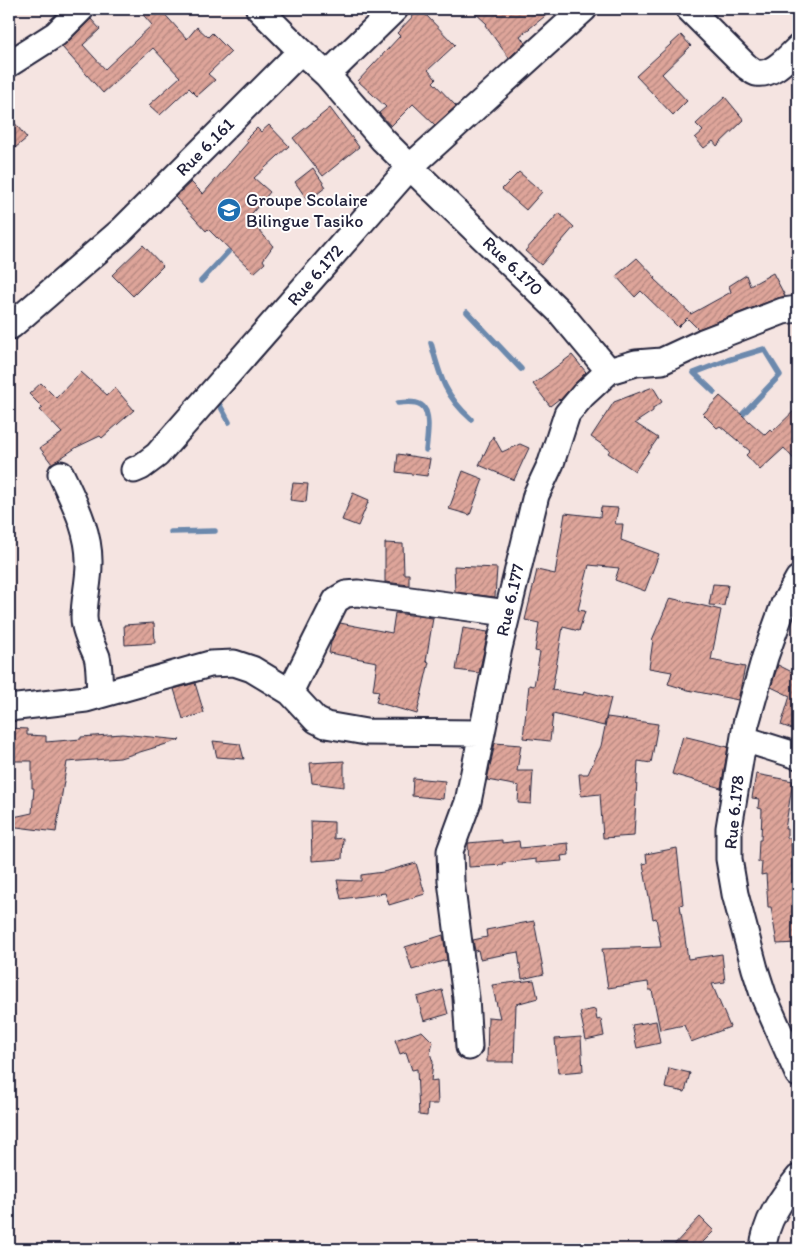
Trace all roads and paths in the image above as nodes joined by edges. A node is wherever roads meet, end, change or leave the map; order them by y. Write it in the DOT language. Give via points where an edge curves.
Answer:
graph roads {
  1 [pos="81,9"];
  2 [pos="260,9"];
  3 [pos="395,9"];
  4 [pos="584,9"];
  5 [pos="689,9"];
  6 [pos="798,48"];
  7 [pos="301,50"];
  8 [pos="9,64"];
  9 [pos="326,75"];
  10 [pos="410,167"];
  11 [pos="798,309"];
  12 [pos="9,326"];
  13 [pos="609,371"];
  14 [pos="134,470"];
  15 [pos="61,474"];
  16 [pos="798,579"];
  17 [pos="507,613"];
  18 [pos="290,692"];
  19 [pos="100,695"];
  20 [pos="9,708"];
  21 [pos="481,733"];
  22 [pos="744,739"];
  23 [pos="798,756"];
  24 [pos="469,1047"];
  25 [pos="798,1074"];
  26 [pos="798,1178"];
  27 [pos="763,1249"];
  1 -- 8 [label="street" via="56,34"];
  2 -- 7 [label="street"];
  3 -- 9 [label="street"];
  4 -- 10 [label="street, Rue 6.172"];
  5 -- 6 [label="street" via="756,73 779,66"];
  7 -- 9 [label="street"];
  7 -- 12 [label="street, Rue 6.161" via="122,230"];
  9 -- 10 [label="street"];
  10 -- 13 [label="street, Rue 6.170" via="559,311"];
  10 -- 14 [label="street, Rue 6.172" via="157,454"];
  11 -- 13 [label="street, Rue 6.177" via="783,311 662,361 636,363"];
  13 -- 17 [label="street, Rue 6.177" via="567,414 536,496"];
  15 -- 19 [label="street" via="81,516 87,541 90,561 84,618 97,659"];
  16 -- 22 [label="street, Rue 6.178" via="784,604 765,657"];
  17 -- 18 [label="street" via="346,594 336,600"];
  17 -- 21 [label="street, Rue 6.177"];
  18 -- 19 [label="street" via="252,669 234,663 210,664"];
  18 -- 21 [label="street" via="316,720 326,725 366,732"];
  19 -- 20 [label="street"];
  21 -- 24 [label="street, Rue 6.177" via="468,802 450,851"];
  22 -- 23 [label="street"];
  22 -- 25 [label="street, Rue 6.178" via="728,828 729,859 735,894 764,997"];
  26 -- 27 [label="street" via="768,1223"];
}
